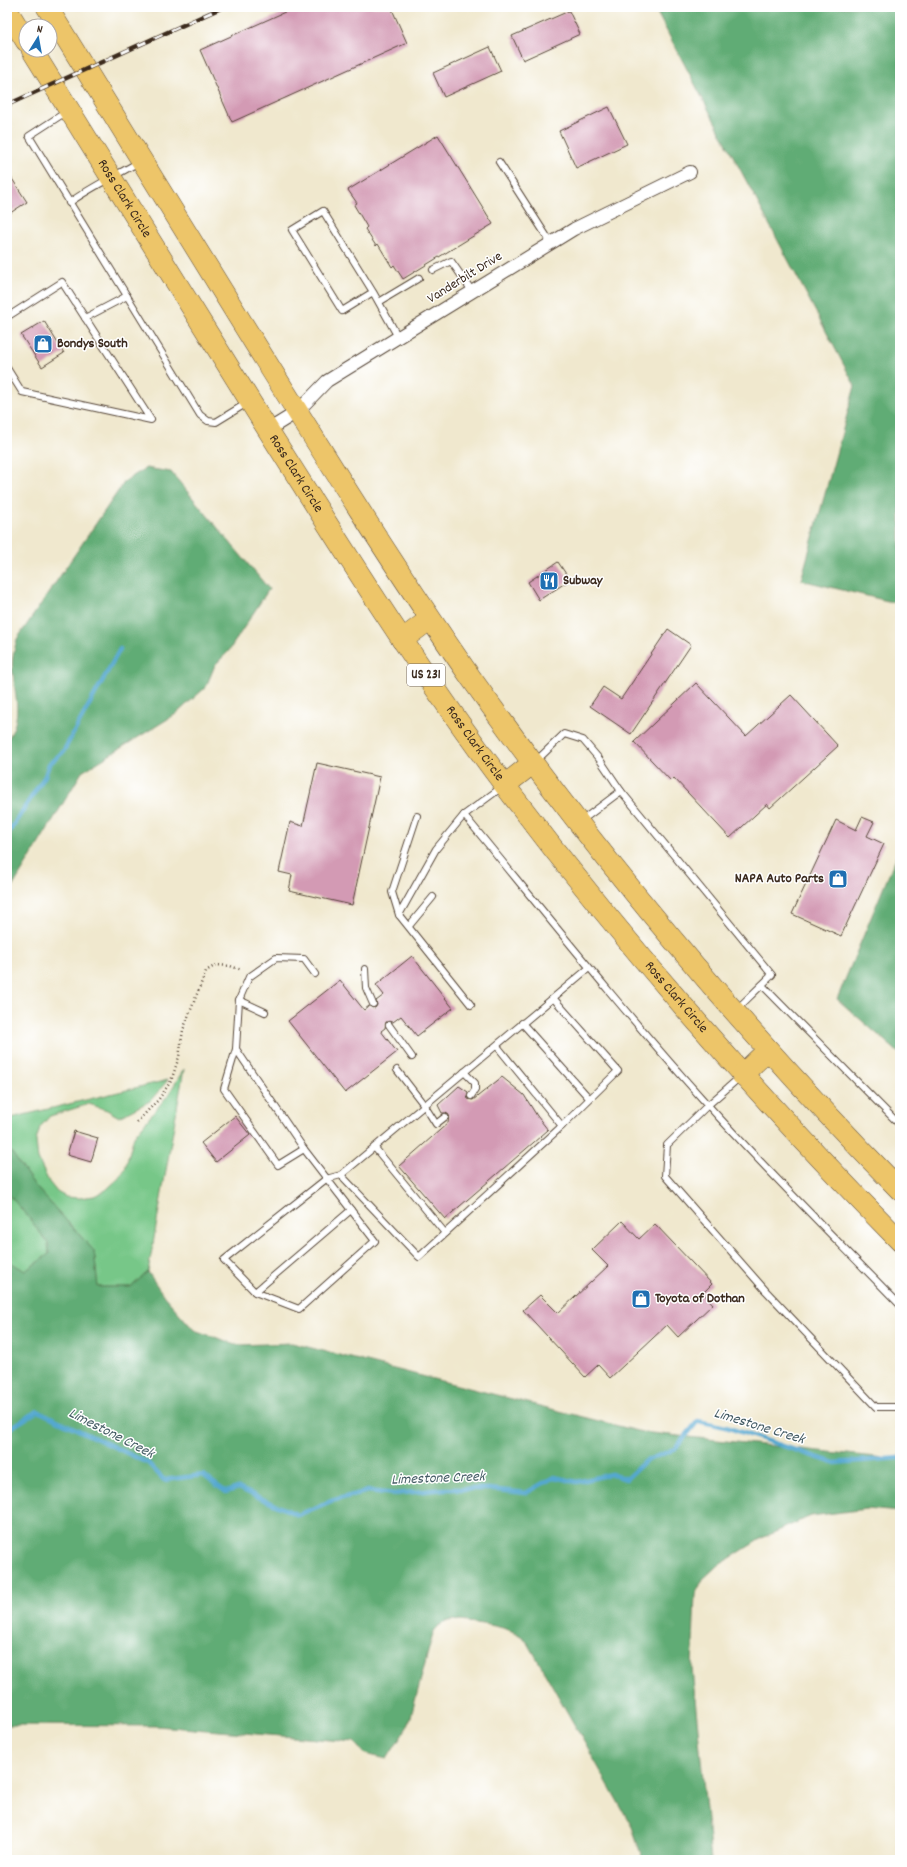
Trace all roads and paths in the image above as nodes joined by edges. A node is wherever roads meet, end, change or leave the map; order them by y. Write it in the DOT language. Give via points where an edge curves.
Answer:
graph roads {
  1 [pos="47,7"];
  2 [pos="7,10"];
  3 [pos="18,28"];
  4 [pos="37,58"];
  5 [pos="69,110"];
  6 [pos="142,160"];
  7 [pos="499,162"];
  8 [pos="690,172"];
  9 [pos="112,178"];
  10 [pos="69,203"];
  11 [pos="551,243"];
  12 [pos="433,270"];
  13 [pos="419,278"];
  14 [pos="472,291"];
  15 [pos="373,292"];
  16 [pos="127,296"];
  17 [pos="379,302"];
  18 [pos="7,317"];
  19 [pos="85,318"];
  20 [pos="398,337"];
  21 [pos="7,368"];
  22 [pos="250,402"];
  23 [pos="297,412"];
  24 [pos="268,430"];
  25 [pos="430,619"];
  26 [pos="402,640"];
  27 [pos="533,764"];
  28 [pos="505,785"];
  29 [pos="621,791"];
  30 [pos="464,815"];
  31 [pos="417,816"];
  32 [pos="579,822"];
  33 [pos="433,897"];
  34 [pos="399,915"];
  35 [pos="409,926"];
  36 [pos="589,968"];
  37 [pos="365,969"];
  38 [pos="315,974"];
  39 [pos="249,977"];
  40 [pos="762,985"];
  41 [pos="554,999"];
  42 [pos="239,1000"];
  43 [pos="373,1004"];
  44 [pos="471,1005"];
  45 [pos="265,1012"];
  46 [pos="734,1012"];
  47 [pos="522,1023"];
  48 [pos="389,1025"];
  49 [pos="497,1046"];
  50 [pos="236,1049"];
  51 [pos="768,1050"];
  52 [pos="412,1057"];
  53 [pos="397,1070"];
  54 [pos="464,1072"];
  55 [pos="742,1075"];
  56 [pos="471,1096"];
  57 [pos="589,1098"];
  58 [pos="424,1105"];
  59 [pos="708,1105"];
  60 [pos="445,1117"];
  61 [pos="137,1122"];
  62 [pos="900,1125"];
  63 [pos="562,1126"];
  64 [pos="375,1148"];
  65 [pos="304,1149"];
  66 [pos="342,1175"];
  67 [pos="326,1179"];
  68 [pos="900,1190"];
  69 [pos="351,1210"];
  70 [pos="446,1233"];
  71 [pos="900,1241"];
  72 [pos="255,1292"];
  73 [pos="900,1305"];
  74 [pos="900,1407"];
  1 -- 6 [label="highway, US 231"];
  2 -- 3 [label="highway"];
  4 -- 5 [label="highway, Ross Clark Circle / US 231"];
  5 -- 9 [label="highway, Ross Clark Circle / US 231"];
  5 -- 10 [label="lane" via="29,136"];
  6 -- 9 [label="lane"];
  6 -- 23 [label="highway, US 231"];
  7 -- 11 [label="lane"];
  8 -- 11 [label="street, Vanderbilt Drive" via="574,228"];
  9 -- 10 [label="lane" via="92,187"];
  9 -- 22 [label="highway, Ross Clark Circle / US 231"];
  10 -- 16 [label="lane"];
  11 -- 14 [label="street, Vanderbilt Drive"];
  12 -- 14 [label="lane" via="451,261"];
  13 -- 17 [label="lane"];
  14 -- 20 [label="street, Vanderbilt Drive"];
  15 -- 15 [label="lane" via="323,211 292,230 342,311"];
  15 -- 17 [label="lane"];
  16 -- 19 [label="lane"];
  16 -- 22 [label="lane" via="200,415 208,422 216,422"];
  17 -- 20 [label="lane"];
  18 -- 19 [label="lane" via="62,282"];
  19 -- 21 [label="lane" via="151,420 22,392"];
  20 -- 23 [label="street, Vanderbilt Drive" via="327,381"];
  22 -- 24 [label="highway, Ross Clark Circle / US 231"];
  23 -- 24 [label="street, Vanderbilt Drive"];
  23 -- 25 [label="highway, US 231"];
  24 -- 26 [label="highway, Ross Clark Circle / US 231"];
  25 -- 26 [label="highway"];
  25 -- 27 [label="highway, US 231"];
  26 -- 28 [label="highway, Ross Clark Circle / US 231"];
  27 -- 28 [label="highway"];
  27 -- 29 [label="lane" via="564,734 583,740"];
  27 -- 32 [label="highway, US 231"];
  28 -- 30 [label="lane"];
  28 -- 55 [label="highway, Ross Clark Circle / US 231" via="638,953"];
  29 -- 32 [label="lane"];
  29 -- 40 [label="lane" via="772,975"];
  30 -- 34 [label="lane" via="436,849"];
  30 -- 36 [label="lane"];
  31 -- 34 [label="lane" via="392,892"];
  32 -- 46 [label="highway, US 231"];
  33 -- 35 [label="lane"];
  34 -- 35 [label="lane"];
  35 -- 44 [label="lane"];
  36 -- 41 [label="lane"];
  36 -- 59 [label="lane"];
  37 -- 43 [label="lane" via="366,988"];
  38 -- 39 [label="lane" via="304,959 276,958"];
  39 -- 42 [label="lane"];
  39 -- 61 [label="path" via="243,971 230,966 216,966 206,971 183,1030 179,1057 171,1081 159,1099"];
  40 -- 46 [label="lane"];
  40 -- 62 [label="lane"];
  41 -- 47 [label="lane"];
  41 -- 57 [label="lane" via="618,1071"];
  42 -- 45 [label="lane"];
  42 -- 50 [label="lane"];
  46 -- 51 [label="highway, US 231"];
  47 -- 49 [label="lane"];
  47 -- 57 [label="lane"];
  48 -- 52 [label="lane"];
  49 -- 54 [label="lane"];
  49 -- 63 [label="lane"];
  50 -- 65 [label="lane"];
  50 -- 65 [label="lane" via="224,1089 278,1165"];
  51 -- 55 [label="highway"];
  51 -- 68 [label="highway, US 231"];
  53 -- 58 [label="lane"];
  54 -- 56 [label="lane" via="475,1083 475,1090"];
  54 -- 58 [label="lane"];
  55 -- 59 [label="lane"];
  55 -- 71 [label="highway, Ross Clark Circle / US 231"];
  57 -- 63 [label="lane"];
  58 -- 60 [label="lane" via="436,1124"];
  58 -- 64 [label="lane"];
  59 -- 73 [label="lane"];
  59 -- 74 [label="lane" via="667,1145 665,1176 766,1291 876,1407"];
  63 -- 70 [label="lane"];
  64 -- 66 [label="lane"];
  64 -- 70 [label="lane"];
  65 -- 67 [label="lane"];
  66 -- 67 [label="lane"];
  66 -- 70 [label="lane" via="419,1257"];
  67 -- 69 [label="lane"];
  67 -- 72 [label="lane" via="224,1260"];
  69 -- 72 [label="lane"];
  69 -- 72 [label="lane" via="375,1242 298,1309"];
}
